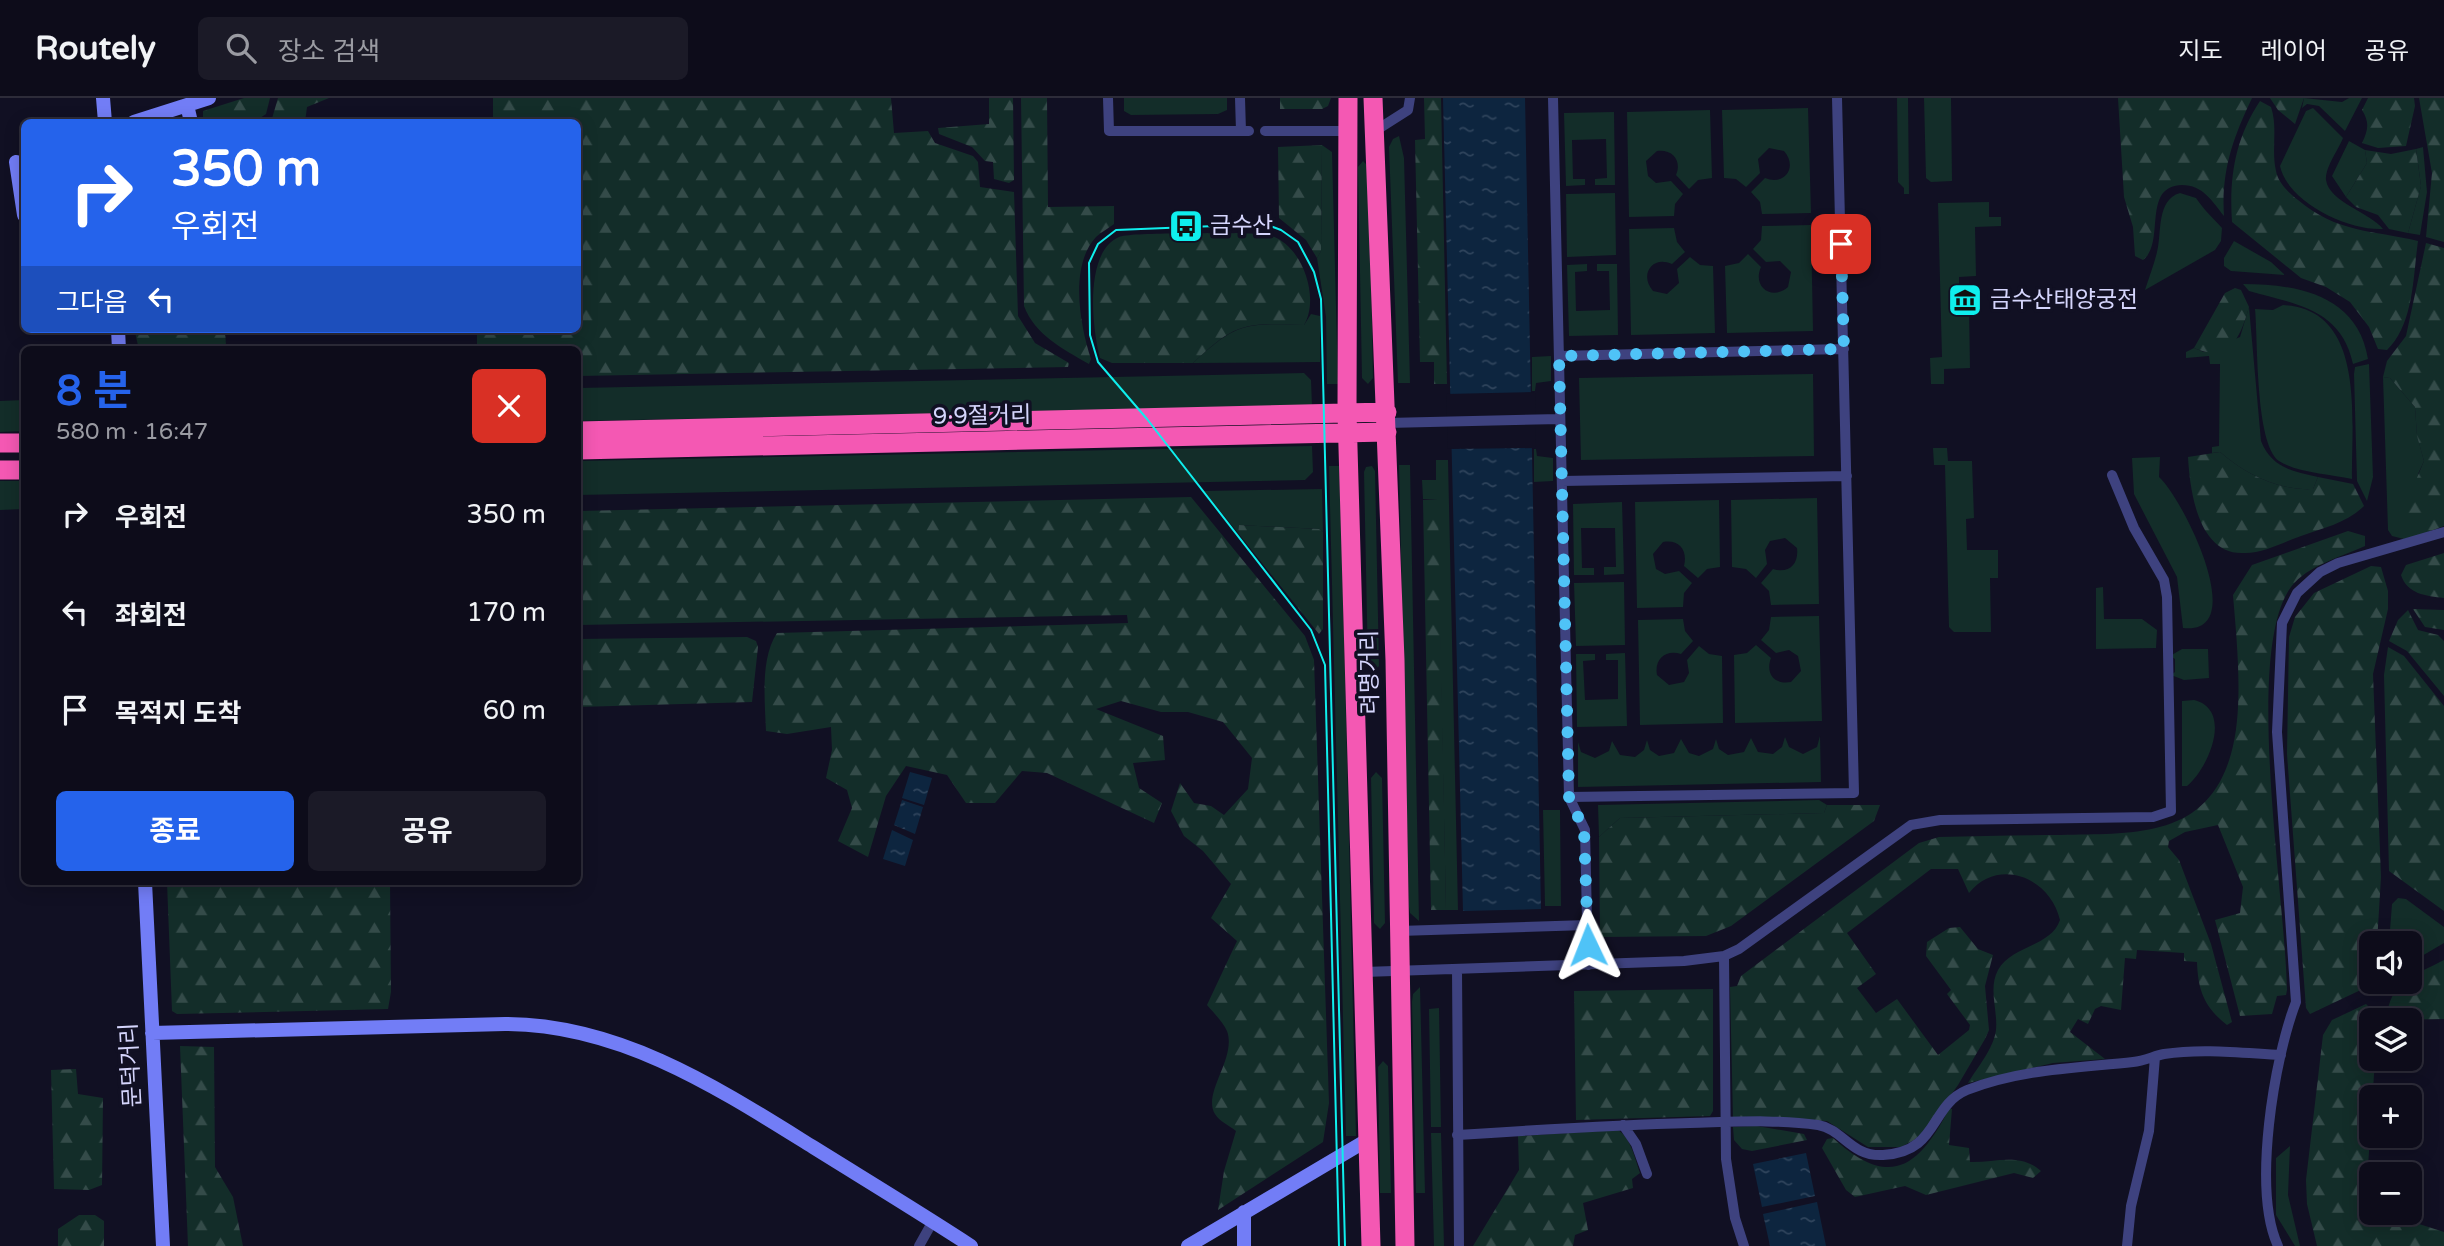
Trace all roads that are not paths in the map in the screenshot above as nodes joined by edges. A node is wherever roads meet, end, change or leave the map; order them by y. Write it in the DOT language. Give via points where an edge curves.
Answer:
graph roads {
  1 [pos="103,98"];
  2 [pos="209,98"];
  3 [pos="1108,98"];
  4 [pos="1240,98"];
  5 [pos="1348,98"];
  6 [pos="1373,98"];
  7 [pos="1410,98"];
  8 [pos="1553,98"];
  9 [pos="1837,98"];
  10 [pos="187,105"];
  11 [pos="105,119"];
  12 [pos="143,119"];
  13 [pos="190,119"];
  14 [pos="1265,131"];
  15 [pos="1349,131"];
  16 [pos="1375,131"];
  17 [pos="20,161"];
  18 [pos="0,167"];
  19 [pos="1844,349"];
  20 [pos="1559,356"];
  21 [pos="1347,413"];
  22 [pos="1560,419"];
  23 [pos="1387,422"];
  24 [pos="581,431"];
  25 [pos="1348,433"];
  26 [pos="0,443"];
  27 [pos="21,443"];
  28 [pos="581,450"];
  29 [pos="0,470"];
  30 [pos="21,470"];
  31 [pos="1847,475"];
  32 [pos="2112,475"];
  33 [pos="1562,481"];
  34 [pos="2444,532"];
  35 [pos="1569,797"];
  36 [pos="145,885"];
  37 [pos="1587,925"];
  38 [pos="1399,931"];
  39 [pos="1724,956"];
  40 [pos="1588,965"];
  41 [pos="1457,968"];
  42 [pos="1399,969"];
  43 [pos="1364,972"];
  44 [pos="152,1033"];
  45 [pos="2281,1055"];
  46 [pos="2155,1057"];
  47 [pos="1726,1122"];
  48 [pos="1623,1125"];
  49 [pos="1457,1135"];
  50 [pos="1368,1139"];
  51 [pos="1647,1174"];
  52 [pos="1244,1212"];
  53 [pos="933,1221"];
  54 [pos="163,1246"];
  55 [pos="919,1246"];
  56 [pos="971,1246"];
  57 [pos="1188,1246"];
  58 [pos="1244,1246"];
  59 [pos="1371,1246"];
  60 [pos="1405,1246"];
  61 [pos="1459,1246"];
  62 [pos="1744,1246"];
  63 [pos="2127,1246"];
  64 [pos="2277,1246"];
  1 -- 11 [label="street"];
  2 -- 10 [label="street"];
  3 -- 4 [label="street" via="1109,131 1245,131"];
  5 -- 15 [label="highway, 려명거리"];
  6 -- 16 [label="highway, 려명거리"];
  7 -- 16 [label="street" via="1408,110"];
  8 -- 20 [label="street"];
  9 -- 19 [label="street"];
  10 -- 12 [label="street"];
  10 -- 13 [label="street"];
  14 -- 15 [label="street"];
  15 -- 21 [label="highway, 려명거리"];
  16 -- 23 [label="highway, 려명거리"];
  17 -- 18 [label="street"];
  19 -- 20 [label="street"];
  19 -- 31 [label="street"];
  20 -- 22 [label="street"];
  21 -- 23 [label="highway, 9·9절거리"];
  21 -- 24 [label="highway, 9·9절거리"];
  21 -- 25 [label="highway, 려명거리"];
  22 -- 23 [label="street"];
  22 -- 33 [label="street"];
  23 -- 25 [label="highway, 9·9절거리"];
  23 -- 38 [label="highway, 려명거리"];
  25 -- 28 [label="highway, 9·9절거리"];
  25 -- 43 [label="highway, 려명거리"];
  26 -- 27 [label="highway"];
  29 -- 30 [label="highway"];
  31 -- 33 [label="street"];
  31 -- 35 [label="street" via="1854,793"];
  32 -- 39 [label="street" via="2134,528 2164,580 2167,597 2171,811 2153,817 1940,820 1911,825 1756,938"];
  33 -- 35 [label="street"];
  34 -- 45 [label="street" via="2320,572 2297,593 2282,623 2277,742 2295,1002"];
  35 -- 37 [label="street" via="1584,830"];
  36 -- 44 [label="street, 문덕거리"];
  37 -- 38 [label="street"];
  37 -- 40 [label="street"];
  38 -- 42 [label="highway, 려명거리"];
  39 -- 40 [label="street" via="1702,961"];
  39 -- 47 [label="street"];
  40 -- 41 [label="street"];
  41 -- 42 [label="street"];
  41 -- 49 [label="street"];
  42 -- 43 [label="street"];
  42 -- 60 [label="highway, 려명거리"];
  43 -- 50 [label="highway, 려명거리"];
  44 -- 53 [label="street" via="505,1024 577,1030 655,1056"];
  44 -- 54 [label="street, 문덕거리"];
  45 -- 46 [label="street" via="2201,1051"];
  45 -- 64 [label="street" via="2264,1181 2269,1227"];
  46 -- 47 [label="street" via="2034,1073 1968,1090 1955,1096 1928,1135 1901,1153 1853,1149 1819,1125"];
  46 -- 63 [label="street" via="2149,1131"];
  47 -- 48 [label="street"];
  47 -- 62 [label="street" via="1726,1158"];
  48 -- 49 [label="street"];
  48 -- 51 [label="street"];
  49 -- 61 [label="street"];
  50 -- 52 [label="street"];
  50 -- 59 [label="highway, 려명거리"];
  52 -- 57 [label="street"];
  52 -- 58 [label="street"];
  53 -- 55 [label="street"];
  53 -- 56 [label="street"];
}
